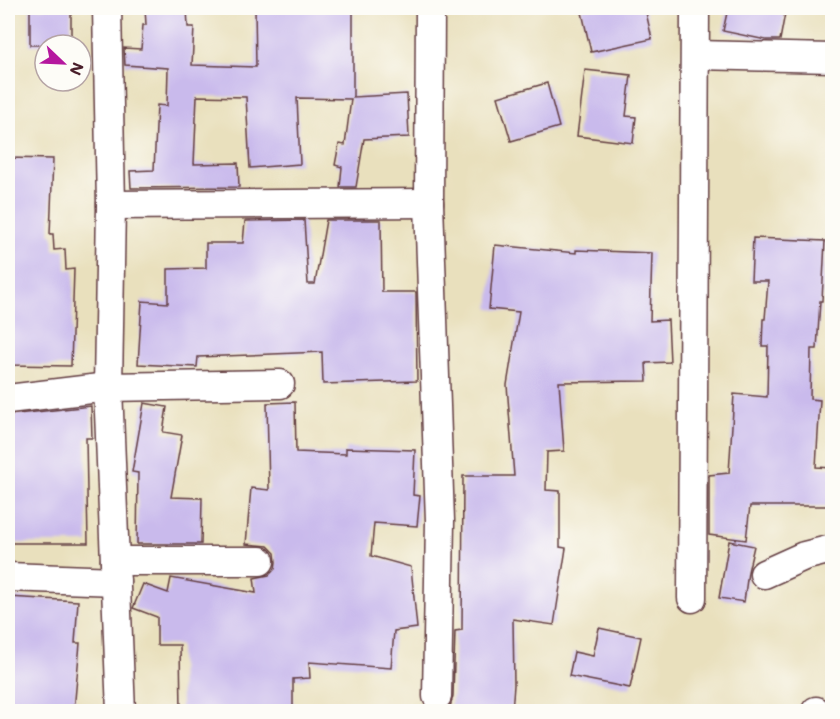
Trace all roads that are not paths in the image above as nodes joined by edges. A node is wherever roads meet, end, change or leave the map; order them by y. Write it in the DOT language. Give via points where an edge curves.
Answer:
graph roads {
  1 [pos="107,8"];
  2 [pos="430,8"];
  3 [pos="695,8"];
  4 [pos="696,55"];
  5 [pos="832,58"];
  6 [pos="429,203"];
  7 [pos="111,205"];
  8 [pos="280,384"];
  9 [pos="108,387"];
  10 [pos="8,399"];
  11 [pos="832,549"];
  12 [pos="260,561"];
  13 [pos="116,571"];
  14 [pos="764,574"];
  15 [pos="8,577"];
  16 [pos="692,598"];
  17 [pos="437,696"];
  18 [pos="121,711"];
  1 -- 7 [label="street"];
  2 -- 6 [label="street"];
  3 -- 4 [label="street"];
  4 -- 5 [label="street"];
  4 -- 16 [label="street"];
  6 -- 7 [label="street"];
  6 -- 17 [label="street" via="440,521"];
  7 -- 9 [label="street"];
  8 -- 9 [label="street"];
  9 -- 10 [label="street"];
  9 -- 13 [label="street"];
  11 -- 14 [label="street" via="804,556"];
  12 -- 13 [label="street"];
  13 -- 15 [label="street"];
  13 -- 18 [label="street"];
}
